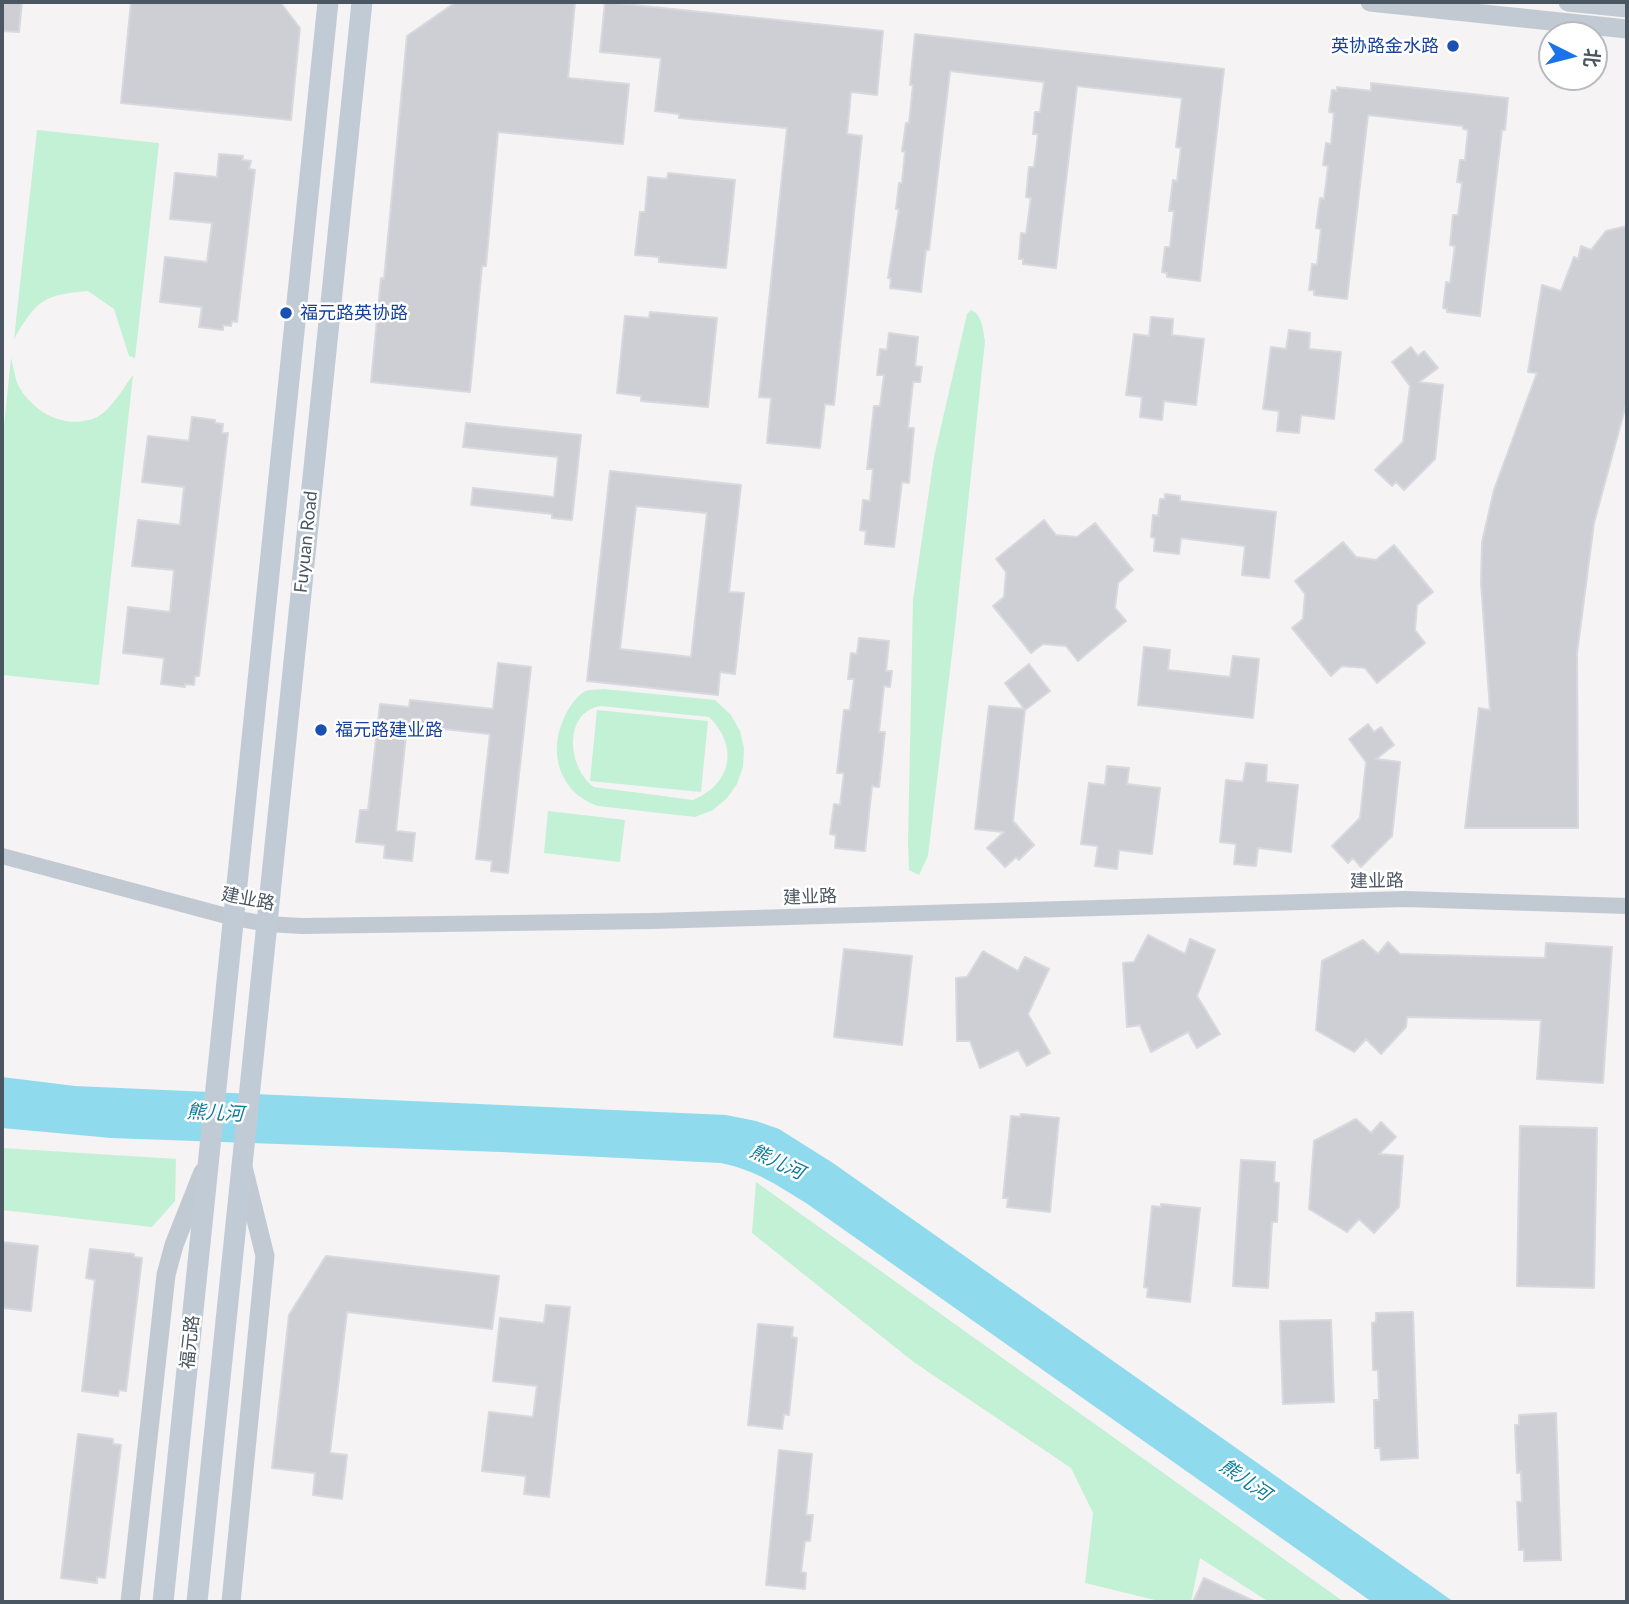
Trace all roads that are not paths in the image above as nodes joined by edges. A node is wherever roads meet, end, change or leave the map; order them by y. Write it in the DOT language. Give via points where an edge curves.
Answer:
graph roads {
  1 [pos="328,2"];
  2 [pos="362,2"];
  3 [pos="1370,2"];
  4 [pos="1568,2"];
  5 [pos="1627,8"];
  6 [pos="1627,29"];
  7 [pos="2,856"];
  8 [pos="1627,906"];
  9 [pos="234,918"];
  10 [pos="267,924"];
  11 [pos="218,1082"];
  12 [pos="251,1083"];
  13 [pos="210,1151"];
  14 [pos="243,1157"];
  15 [pos="130,1602"];
  16 [pos="163,1602"];
  17 [pos="197,1602"];
  18 [pos="231,1602"];
  1 -- 9 [label="main road, Fuyuan Road"];
  2 -- 10 [label="main road, Fuyuan Road"];
  3 -- 6 [label="street"];
  4 -- 5 [label="street"];
  7 -- 9 [label="street, 建业路"];
  8 -- 10 [label="street, 建业路" via="1405,899 652,921"];
  9 -- 10 [label="street, 建业路"];
  9 -- 11 [label="main road, Fuyuan Road"];
  10 -- 12 [label="main road, Fuyuan Road"];
  11 -- 13 [label="main road, 福元路"];
  12 -- 14 [label="main road, 福元路"];
  13 -- 15 [label="street" via="166,1275"];
  13 -- 16 [label="main road, 福元路"];
  14 -- 17 [label="main road, 福元路"];
  14 -- 18 [label="street" via="265,1256"];
}
